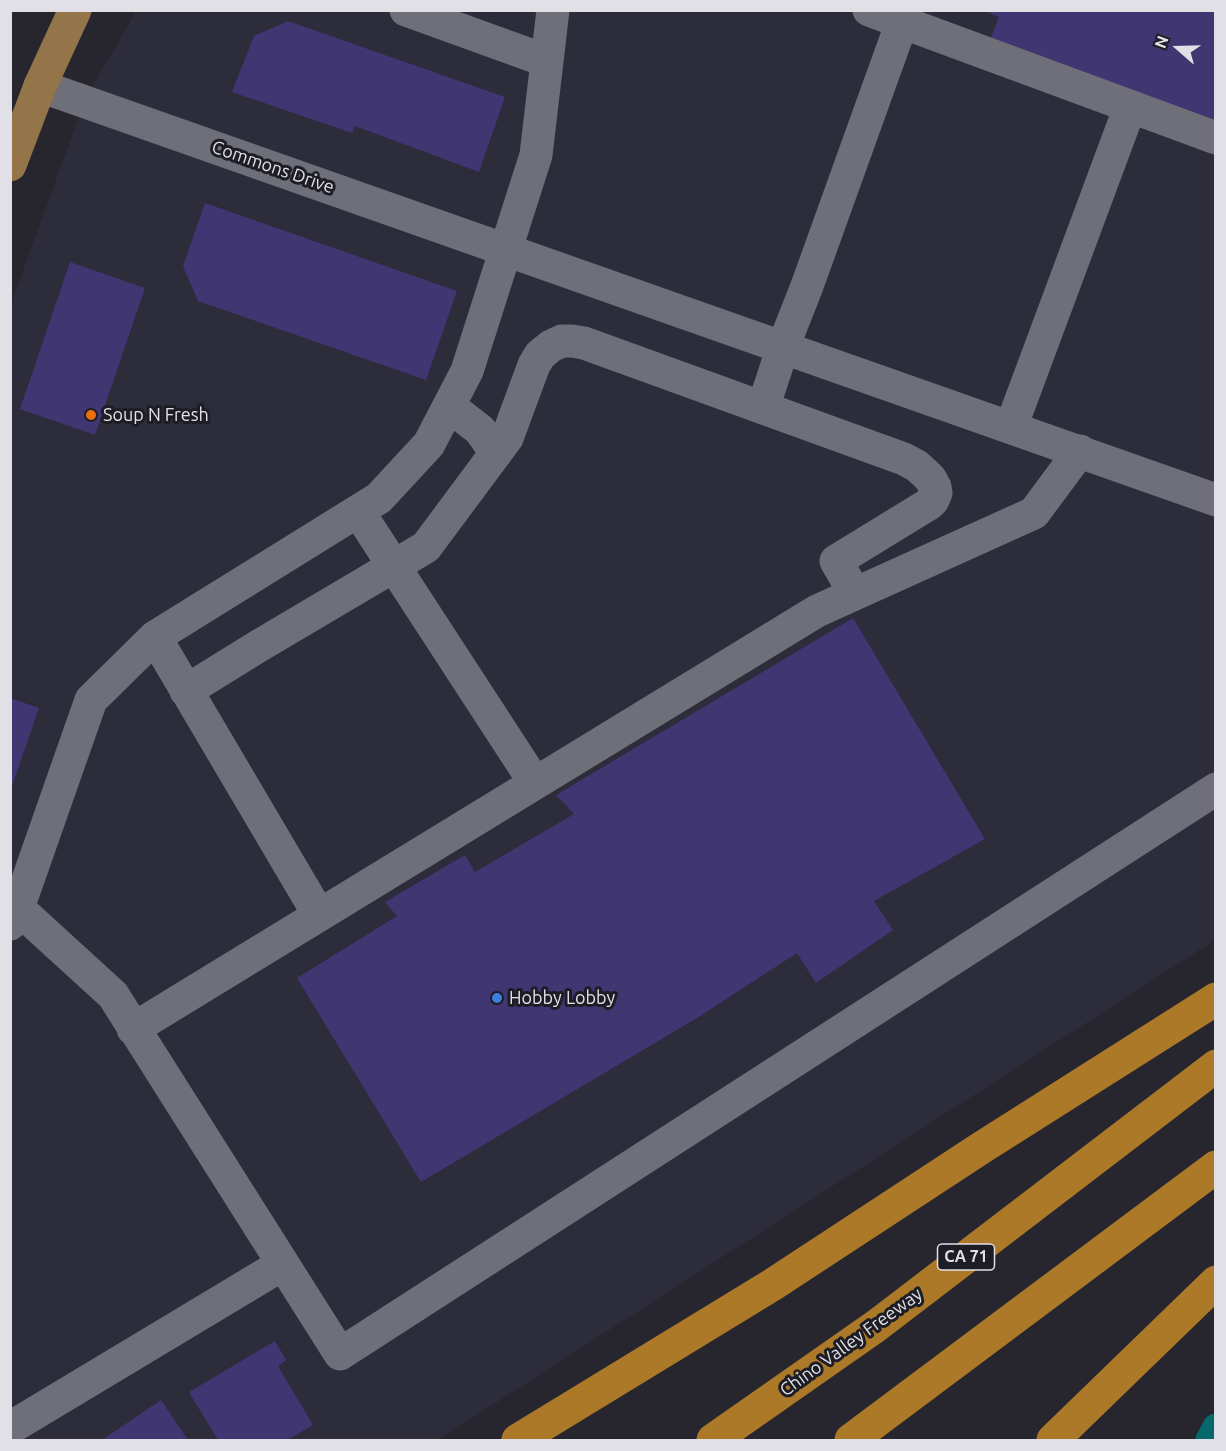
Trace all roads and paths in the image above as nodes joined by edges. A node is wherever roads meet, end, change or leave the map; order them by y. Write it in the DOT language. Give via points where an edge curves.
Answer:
graph roads {
  1 [pos="75,10"];
  2 [pos="406,10"];
  3 [pos="553,10"];
  4 [pos="869,10"];
  5 [pos="902,22"];
  6 [pos="547,61"];
  7 [pos="40,86"];
  8 [pos="1130,107"];
  9 [pos="1215,138"];
  10 [pos="10,165"];
  11 [pos="506,249"];
  12 [pos="783,347"];
  13 [pos="449,406"];
  14 [pos="763,408"];
  15 [pos="1011,427"];
  16 [pos="1080,452"];
  17 [pos="496,453"];
  18 [pos="1215,500"];
  19 [pos="358,511"];
  20 [pos="393,567"];
  21 [pos="855,594"];
  22 [pos="155,637"];
  23 [pos="186,691"];
  24 [pos="535,783"];
  25 [pos="1215,789"];
  26 [pos="13,911"];
  27 [pos="319,915"];
  28 [pos="1215,999"];
  29 [pos="133,1029"];
  30 [pos="1215,1066"];
  31 [pos="1215,1167"];
  32 [pos="283,1264"];
  33 [pos="1215,1282"];
  34 [pos="10,1428"];
  35 [pos="519,1440"];
  36 [pos="713,1440"];
  37 [pos="851,1440"];
  38 [pos="1053,1440"];
  1 -- 7 [label="main road"];
  2 -- 6 [label="street"];
  3 -- 6 [label="street"];
  4 -- 5 [label="street"];
  5 -- 8 [label="street"];
  5 -- 12 [label="street"];
  6 -- 11 [label="street" via="536,155"];
  7 -- 10 [label="main road"];
  7 -- 11 [label="street, Commons Drive"];
  8 -- 9 [label="street"];
  8 -- 15 [label="street"];
  11 -- 12 [label="street, Commons Drive"];
  11 -- 13 [label="street" via="467,371"];
  12 -- 14 [label="street"];
  12 -- 15 [label="street, Commons Drive"];
  13 -- 17 [label="street" via="480,430"];
  13 -- 19 [label="street" via="429,444 379,498"];
  14 -- 17 [label="street" via="584,343 562,341 540,355 534,365 507,438"];
  14 -- 21 [label="street" via="904,459 917,466 935,487 929,504 836,561"];
  15 -- 16 [label="street, Commons Drive"];
  16 -- 18 [label="street, Commons Drive"];
  16 -- 21 [label="street" via="1034,513"];
  17 -- 20 [label="street" via="426,547"];
  19 -- 20 [label="street"];
  19 -- 22 [label="street"];
  20 -- 23 [label="street"];
  20 -- 24 [label="street"];
  21 -- 24 [label="street" via="817,611"];
  22 -- 23 [label="street"];
  22 -- 26 [label="street" via="91,700"];
  23 -- 27 [label="street"];
  24 -- 27 [label="street"];
  25 -- 32 [label="street" via="340,1354"];
  26 -- 29 [label="street" via="113,995"];
  27 -- 29 [label="street"];
  28 -- 35 [label="highway" via="772,1284"];
  29 -- 32 [label="street"];
  30 -- 36 [label="highway, Chino Valley Freeway / CA 71" via="876,1326"];
  31 -- 37 [label="highway"];
  32 -- 34 [label="street"];
  33 -- 38 [label="highway"];
}
